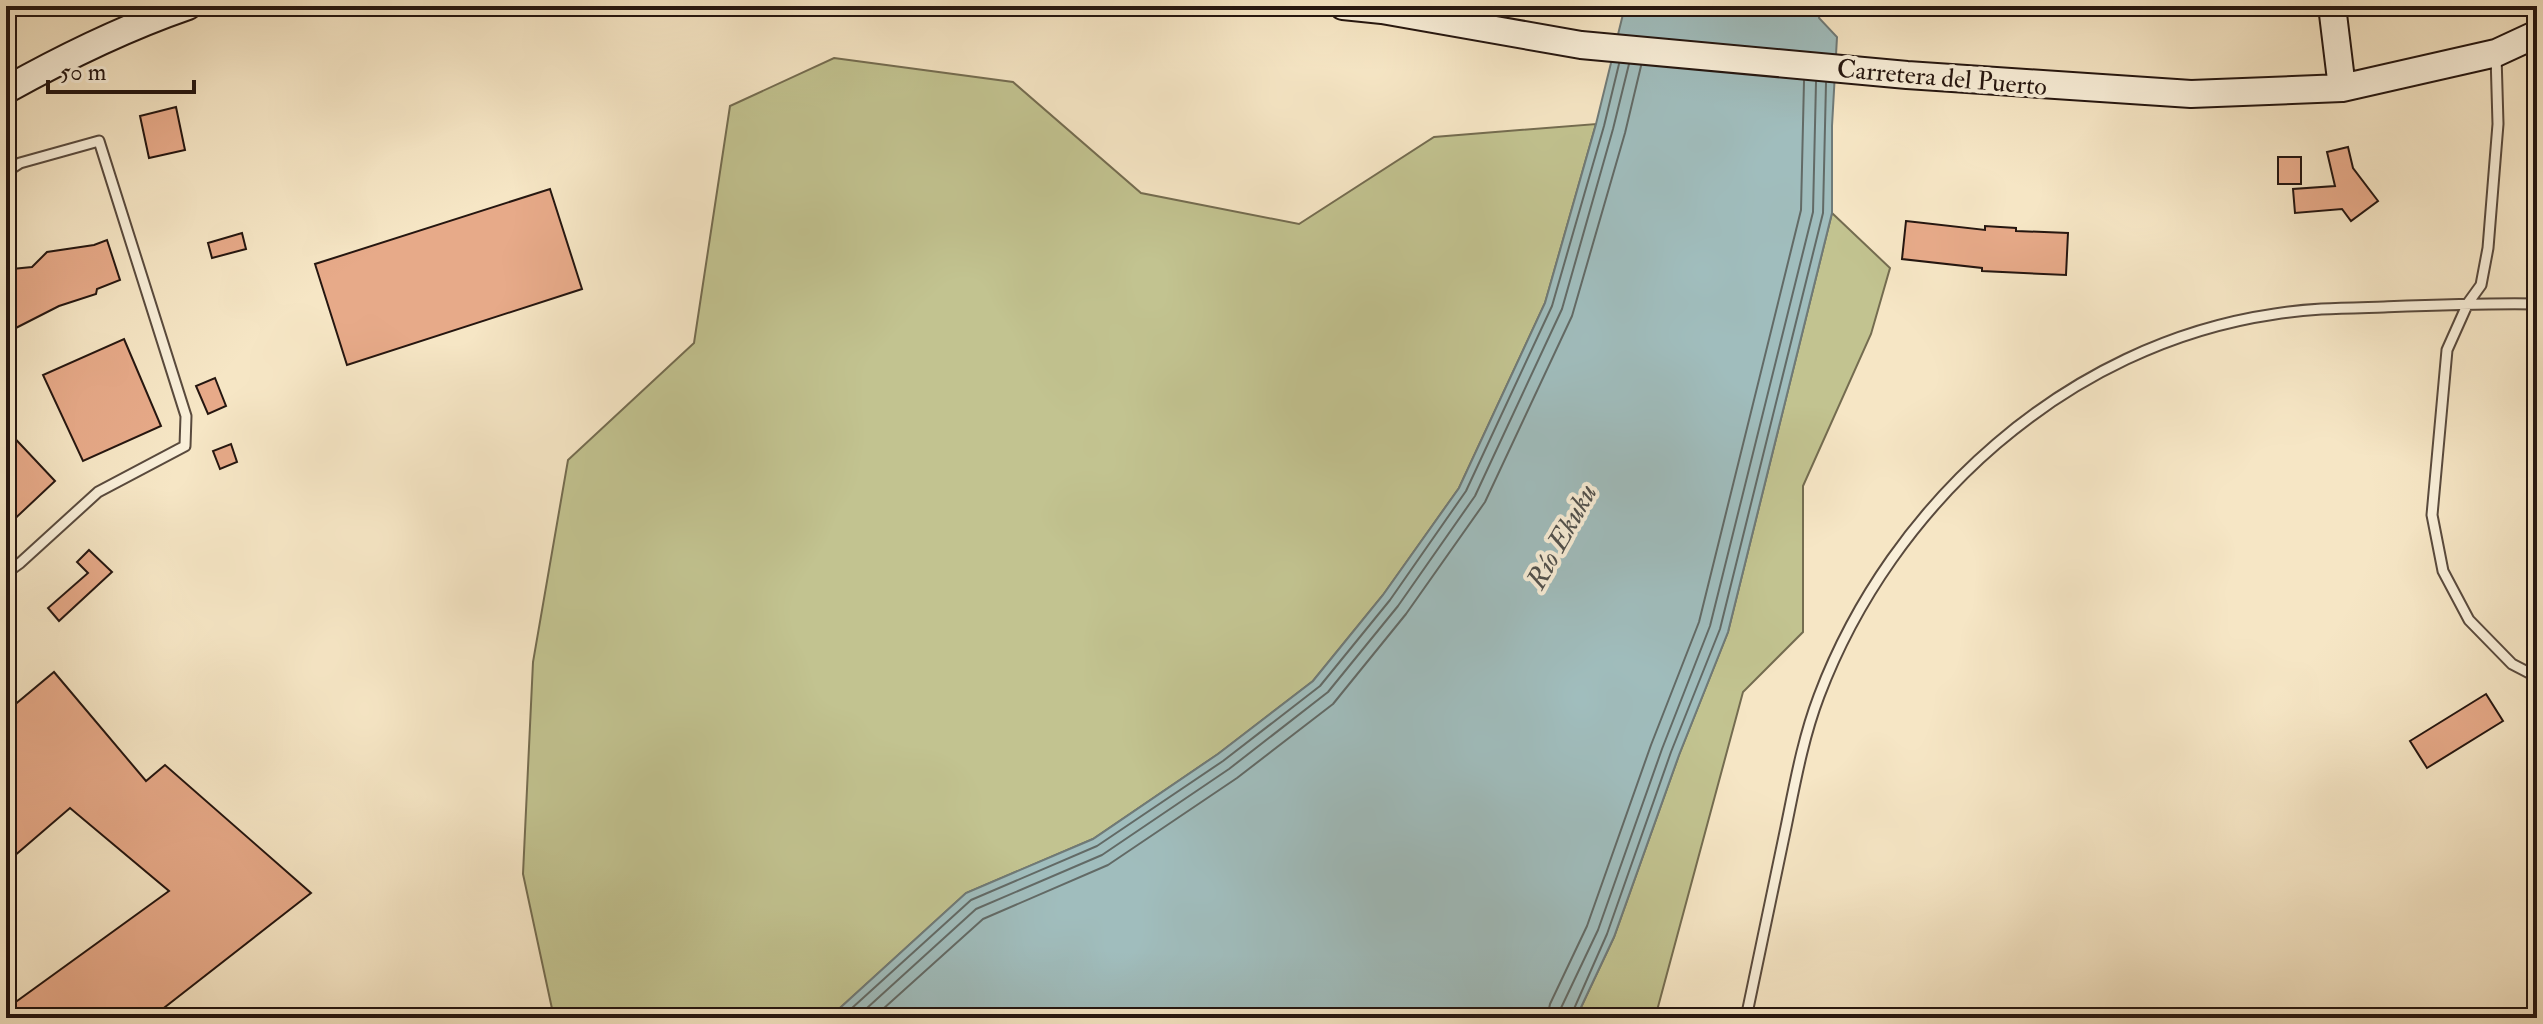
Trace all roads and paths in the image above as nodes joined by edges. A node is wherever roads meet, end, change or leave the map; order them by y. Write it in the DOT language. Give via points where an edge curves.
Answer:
graph roads {
  1 [pos="188,6"];
  2 [pos="1343,6"];
  3 [pos="2332,6"];
  4 [pos="2537,34"];
  5 [pos="2496,53"];
  6 [pos="2342,88"];
  7 [pos="6,90"];
  8 [pos="6,172"];
  9 [pos="2468,303"];
  10 [pos="2537,304"];
  11 [pos="6,573"];
  12 [pos="2537,677"];
  13 [pos="1746,1018"];
  1 -- 7 [label="main road" via="61,59"];
  2 -- 6 [label="main road, Carretera del Puerto" via="1581,45 1907,75 2191,94"];
  3 -- 6 [label="main road"];
  4 -- 5 [label="main road, Carretera del Puerto"];
  5 -- 6 [label="main road, Carretera del Puerto"];
  5 -- 9 [label="lane" via="2498,124 2488,248 2481,285"];
  8 -- 11 [label="lane" via="20,163 99,141 186,416 185,446 98,492"];
  9 -- 10 [label="lane"];
  9 -- 12 [label="lane" via="2447,350 2432,515 2443,571 2469,620 2512,664"];
  9 -- 13 [label="lane" via="2274,314 2173,341 2080,383 2035,413 1946,490 1871,587 1818,697"];
}
